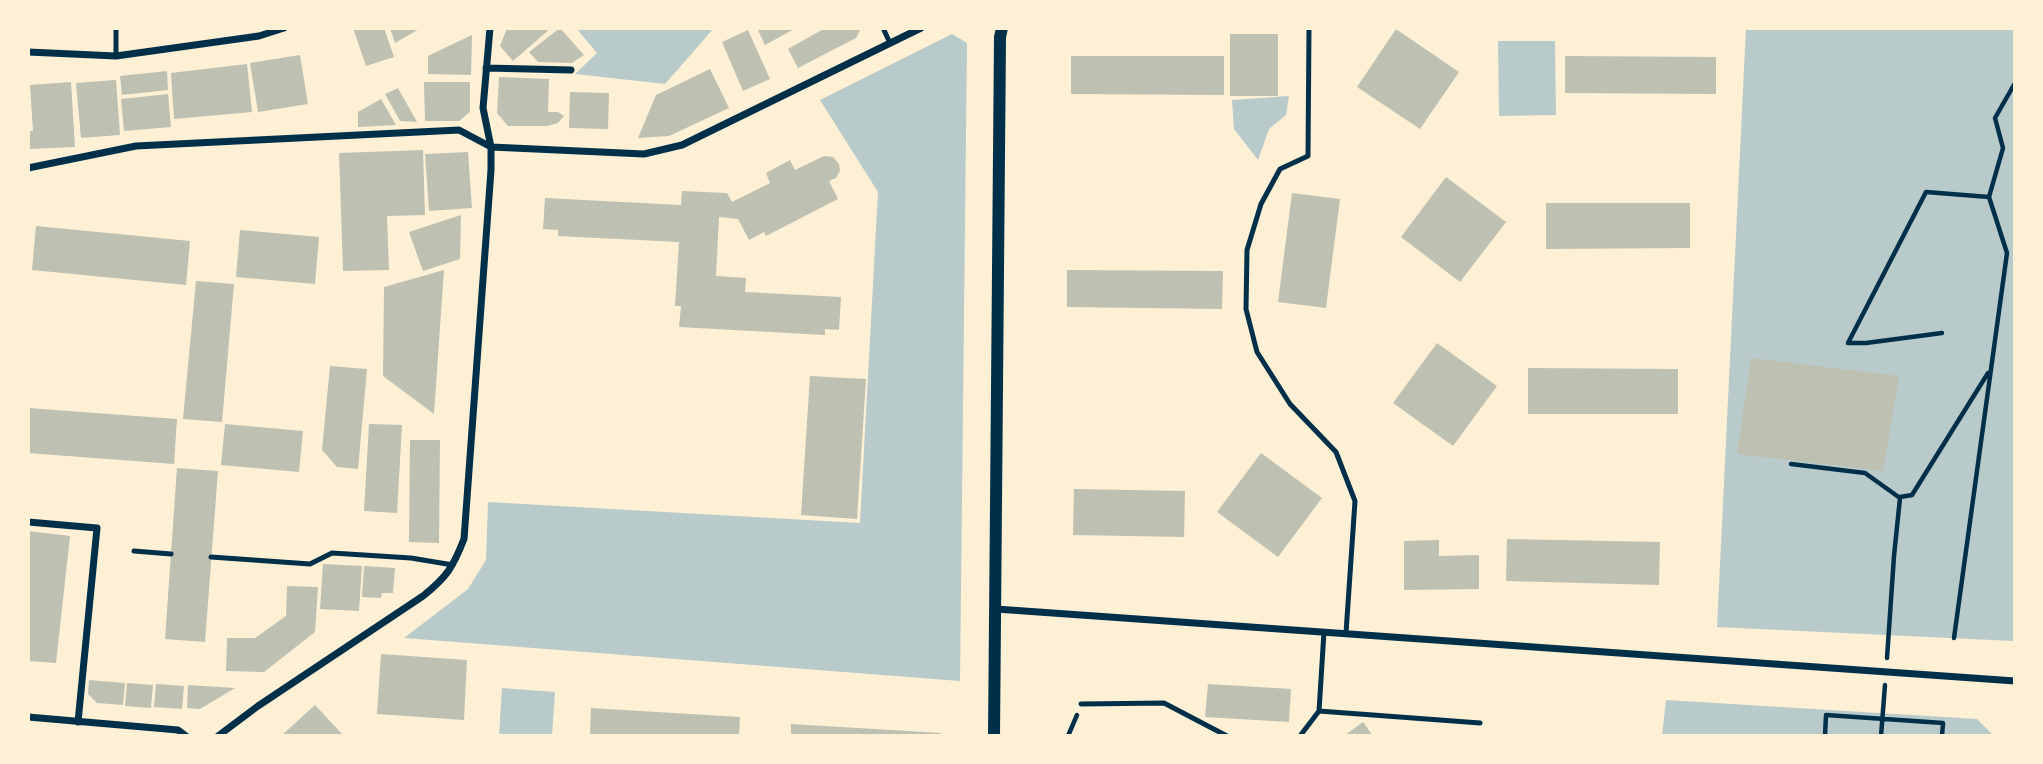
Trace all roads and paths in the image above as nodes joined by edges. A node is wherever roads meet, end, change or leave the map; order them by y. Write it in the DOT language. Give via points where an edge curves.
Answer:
graph roads {
  1 [pos="116,28"];
  2 [pos="284,28"];
  3 [pos="490,28"];
  4 [pos="883,28"];
  5 [pos="921,28"];
  6 [pos="1002,28"];
  7 [pos="1309,28"];
  8 [pos="890,43"];
  9 [pos="28,52"];
  10 [pos="116,56"];
  11 [pos="486,68"];
  12 [pos="571,70"];
  13 [pos="2015,83"];
  14 [pos="491,147"];
  15 [pos="28,169"];
  16 [pos="1989,197"];
  17 [pos="1942,333"];
  18 [pos="1991,369"];
  19 [pos="1791,464"];
  20 [pos="1900,497"];
  21 [pos="28,522"];
  22 [pos="134,551"];
  23 [pos="171,554"];
  24 [pos="211,557"];
  25 [pos="454,565"];
  26 [pos="996,609"];
  27 [pos="1891,614"];
  28 [pos="1324,632"];
  29 [pos="1346,634"];
  30 [pos="1954,638"];
  31 [pos="2015,681"];
  32 [pos="1081,704"];
  33 [pos="1319,711"];
  34 [pos="28,717"];
  35 [pos="78,722"];
  36 [pos="1882,722"];
  37 [pos="1480,723"];
  38 [pos="186,736"];
  39 [pos="218,736"];
  40 [pos="994,736"];
  41 [pos="1068,736"];
  42 [pos="1227,736"];
  43 [pos="1300,736"];
  44 [pos="1825,736"];
  45 [pos="1881,736"];
  46 [pos="1942,736"];
  1 -- 10 [label="lane"];
  2 -- 10 [label="street" via="259,36"];
  3 -- 11 [label="street"];
  4 -- 8 [label="lane"];
  5 -- 8 [label="street"];
  6 -- 26 [label="street"];
  7 -- 29 [label="lane" via="1308,156 1280,169 1261,204 1247,250 1246,309 1257,352 1290,404 1336,452 1355,501"];
  8 -- 14 [label="street" via="682,145 643,154"];
  9 -- 10 [label="street"];
  11 -- 12 [label="street"];
  11 -- 14 [label="street" via="483,108"];
  13 -- 16 [label="path" via="1995,118 2003,148"];
  14 -- 15 [label="street" via="460,130 432,131 136,146"];
  14 -- 25 [label="street" via="464,539"];
  16 -- 17 [label="path" via="1926,192 1848,343"];
  16 -- 18 [label="path" via="2007,253"];
  18 -- 20 [label="path" via="1912,495"];
  18 -- 30 [label="path"];
  19 -- 20 [label="path" via="1865,474"];
  20 -- 27 [label="path"];
  21 -- 35 [label="street" via="97,528"];
  22 -- 23 [label="lane"];
  24 -- 25 [label="lane" via="310,564 332,553"];
  25 -- 39 [label="street" via="423,596"];
  26 -- 28 [label="street"];
  26 -- 40 [label="street"];
  28 -- 29 [label="street"];
  28 -- 33 [label="lane"];
  29 -- 31 [label="street"];
  32 -- 41 [label="path"];
  32 -- 42 [label="lane" via="1164,704"];
  33 -- 37 [label="lane"];
  33 -- 43 [label="lane"];
  34 -- 35 [label="street"];
  35 -- 38 [label="street" via="178,730"];
  36 -- 45 [label="path"];
  44 -- 46 [label="path" via="1826,715 1943,723"];
}
